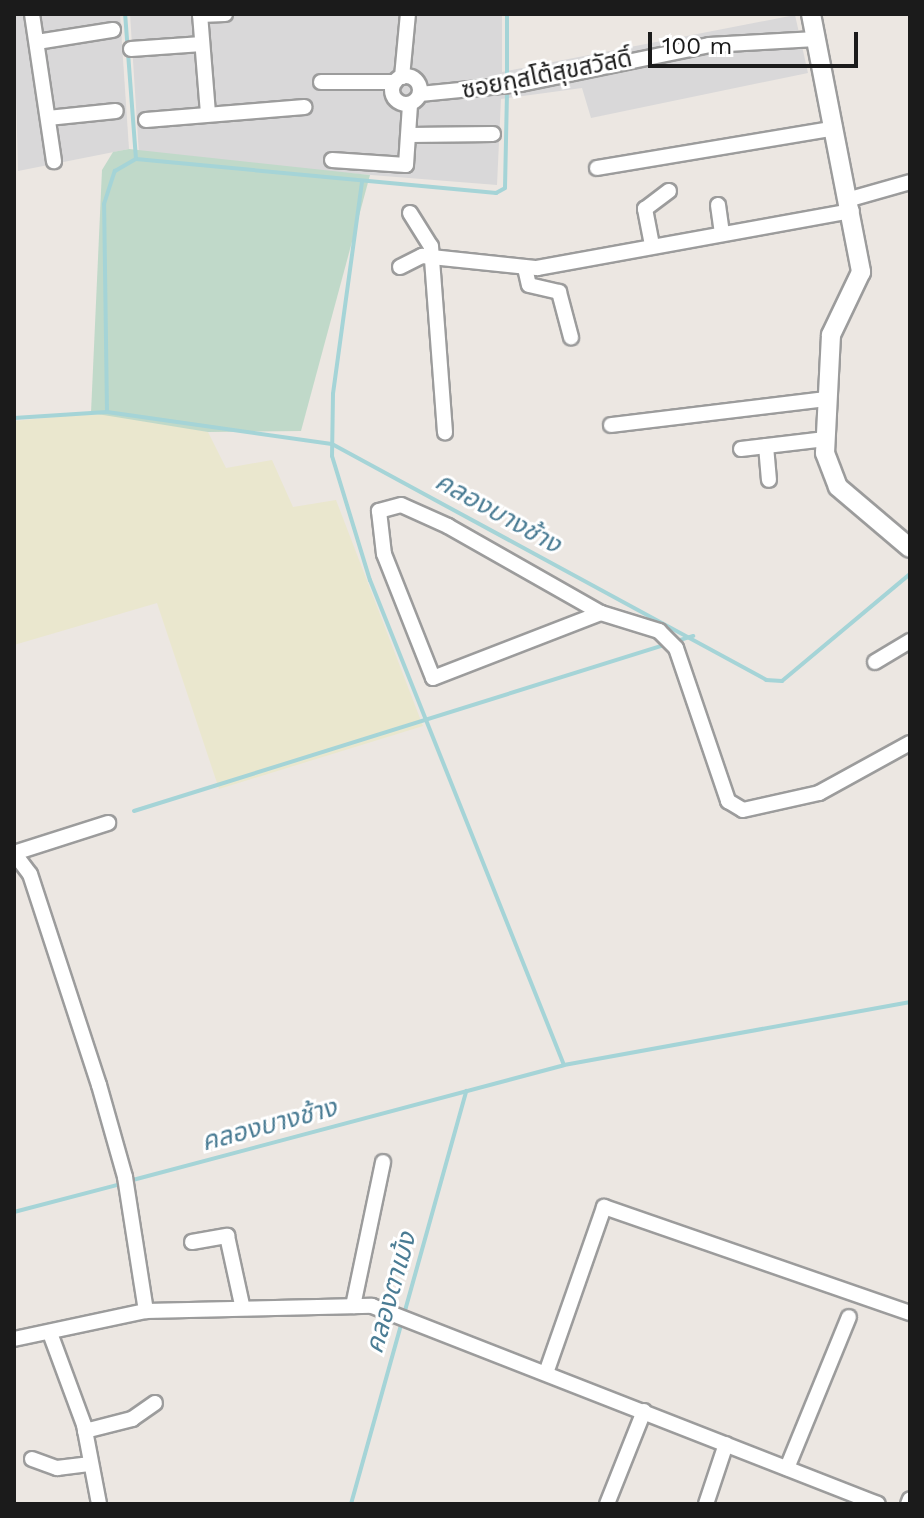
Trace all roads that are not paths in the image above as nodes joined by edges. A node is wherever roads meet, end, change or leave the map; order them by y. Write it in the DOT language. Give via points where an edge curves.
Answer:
graph roads {
  1 [pos="32,14"];
  2 [pos="225,14"];
  3 [pos="408,14"];
  4 [pos="811,14"];
  5 [pos="200,15"];
  6 [pos="113,30"];
  7 [pos="816,39"];
  8 [pos="37,42"];
  9 [pos="202,44"];
  10 [pos="131,49"];
  11 [pos="398,80"];
  12 [pos="321,82"];
  13 [pos="415,99"];
  14 [pos="304,107"];
  15 [pos="116,111"];
  16 [pos="208,114"];
  17 [pos="48,118"];
  18 [pos="146,120"];
  19 [pos="835,128"];
  20 [pos="493,134"];
  21 [pos="410,135"];
  22 [pos="332,160"];
  23 [pos="54,161"];
  24 [pos="597,168"];
  25 [pos="910,182"];
  26 [pos="669,191"];
  27 [pos="718,205"];
  28 [pos="851,205"];
  29 [pos="410,213"];
  30 [pos="722,233"];
  31 [pos="652,245"];
  32 [pos="432,258"];
  33 [pos="400,267"];
  34 [pos="525,268"];
  35 [pos="571,337"];
  36 [pos="825,399"];
  37 [pos="611,425"];
  38 [pos="445,432"];
  39 [pos="825,439"];
  40 [pos="766,446"];
  41 [pos="741,449"];
  42 [pos="769,480"];
  43 [pos="910,548"];
  44 [pos="601,613"];
  45 [pos="910,641"];
  46 [pos="875,662"];
  47 [pos="910,743"];
  48 [pos="108,823"];
  49 [pos="14,853"];
  50 [pos="383,1162"];
  51 [pos="192,1242"];
  52 [pos="242,1305"];
  53 [pos="353,1306"];
  54 [pos="146,1311"];
  55 [pos="910,1313"];
  56 [pos="849,1317"];
  57 [pos="50,1333"];
  58 [pos="14,1339"];
  59 [pos="546,1373"];
  60 [pos="155,1403"];
  61 [pos="644,1411"];
  62 [pos="85,1431"];
  63 [pos="726,1444"];
  64 [pos="32,1459"];
  65 [pos="91,1464"];
  66 [pos="787,1468"];
  67 [pos="99,1504"];
  68 [pos="607,1504"];
  69 [pos="706,1504"];
  70 [pos="878,1504"];
  1 -- 8 [label="street"];
  2 -- 5 [label="street"];
  3 -- 11 [label="street"];
  4 -- 7 [label="street"];
  5 -- 9 [label="street"];
  6 -- 8 [label="street"];
  7 -- 13 [label="street, ซอยกุสโต้สุขสวัสดิ์" via="709,45 521,84"];
  7 -- 19 [label="street"];
  8 -- 17 [label="street"];
  9 -- 10 [label="street"];
  9 -- 16 [label="street"];
  11 -- 12 [label="street"];
  11 -- 13 [label="street" via="416,80"];
  11 -- 13 [label="street" via="395,98"];
  13 -- 21 [label="street"];
  14 -- 16 [label="street"];
  15 -- 17 [label="street"];
  16 -- 18 [label="street"];
  17 -- 23 [label="street"];
  19 -- 24 [label="street"];
  19 -- 28 [label="street"];
  20 -- 21 [label="street"];
  21 -- 22 [label="street" via="406,165"];
  25 -- 28 [label="street"];
  26 -- 31 [label="street" via="645,209"];
  27 -- 30 [label="street"];
  28 -- 30 [label="street"];
  28 -- 36 [label="street" via="861,272 831,335"];
  29 -- 32 [label="street" via="429,238"];
  30 -- 31 [label="street"];
  31 -- 34 [label="street"];
  32 -- 33 [label="street" via="410,257"];
  32 -- 34 [label="street"];
  32 -- 38 [label="street"];
  34 -- 35 [label="street" via="529,285 559,292"];
  36 -- 37 [label="street"];
  36 -- 39 [label="street"];
  39 -- 40 [label="street"];
  39 -- 43 [label="street" via="838,487"];
  40 -- 41 [label="street"];
  40 -- 42 [label="street"];
  44 -- 44 [label="street" via="448,526 401,505 379,511 384,554 433,678"];
  44 -- 47 [label="street" via="672,643 728,801 743,810 819,793"];
  45 -- 46 [label="street"];
  48 -- 49 [label="street"];
  49 -- 54 [label="street" via="30,874 125,1177"];
  50 -- 53 [label="street"];
  51 -- 52 [label="street" via="227,1236"];
  52 -- 53 [label="street"];
  52 -- 54 [label="street"];
  53 -- 59 [label="street" via="384,1309"];
  54 -- 57 [label="street"];
  55 -- 59 [label="street" via="604,1207"];
  56 -- 66 [label="street"];
  57 -- 58 [label="street"];
  57 -- 62 [label="street"];
  59 -- 61 [label="street"];
  60 -- 62 [label="street" via="132,1419"];
  61 -- 63 [label="street"];
  61 -- 68 [label="street"];
  62 -- 65 [label="street"];
  63 -- 66 [label="street"];
  63 -- 69 [label="street"];
  64 -- 65 [label="street" via="57,1468"];
  65 -- 67 [label="street"];
  66 -- 70 [label="street"];
}
